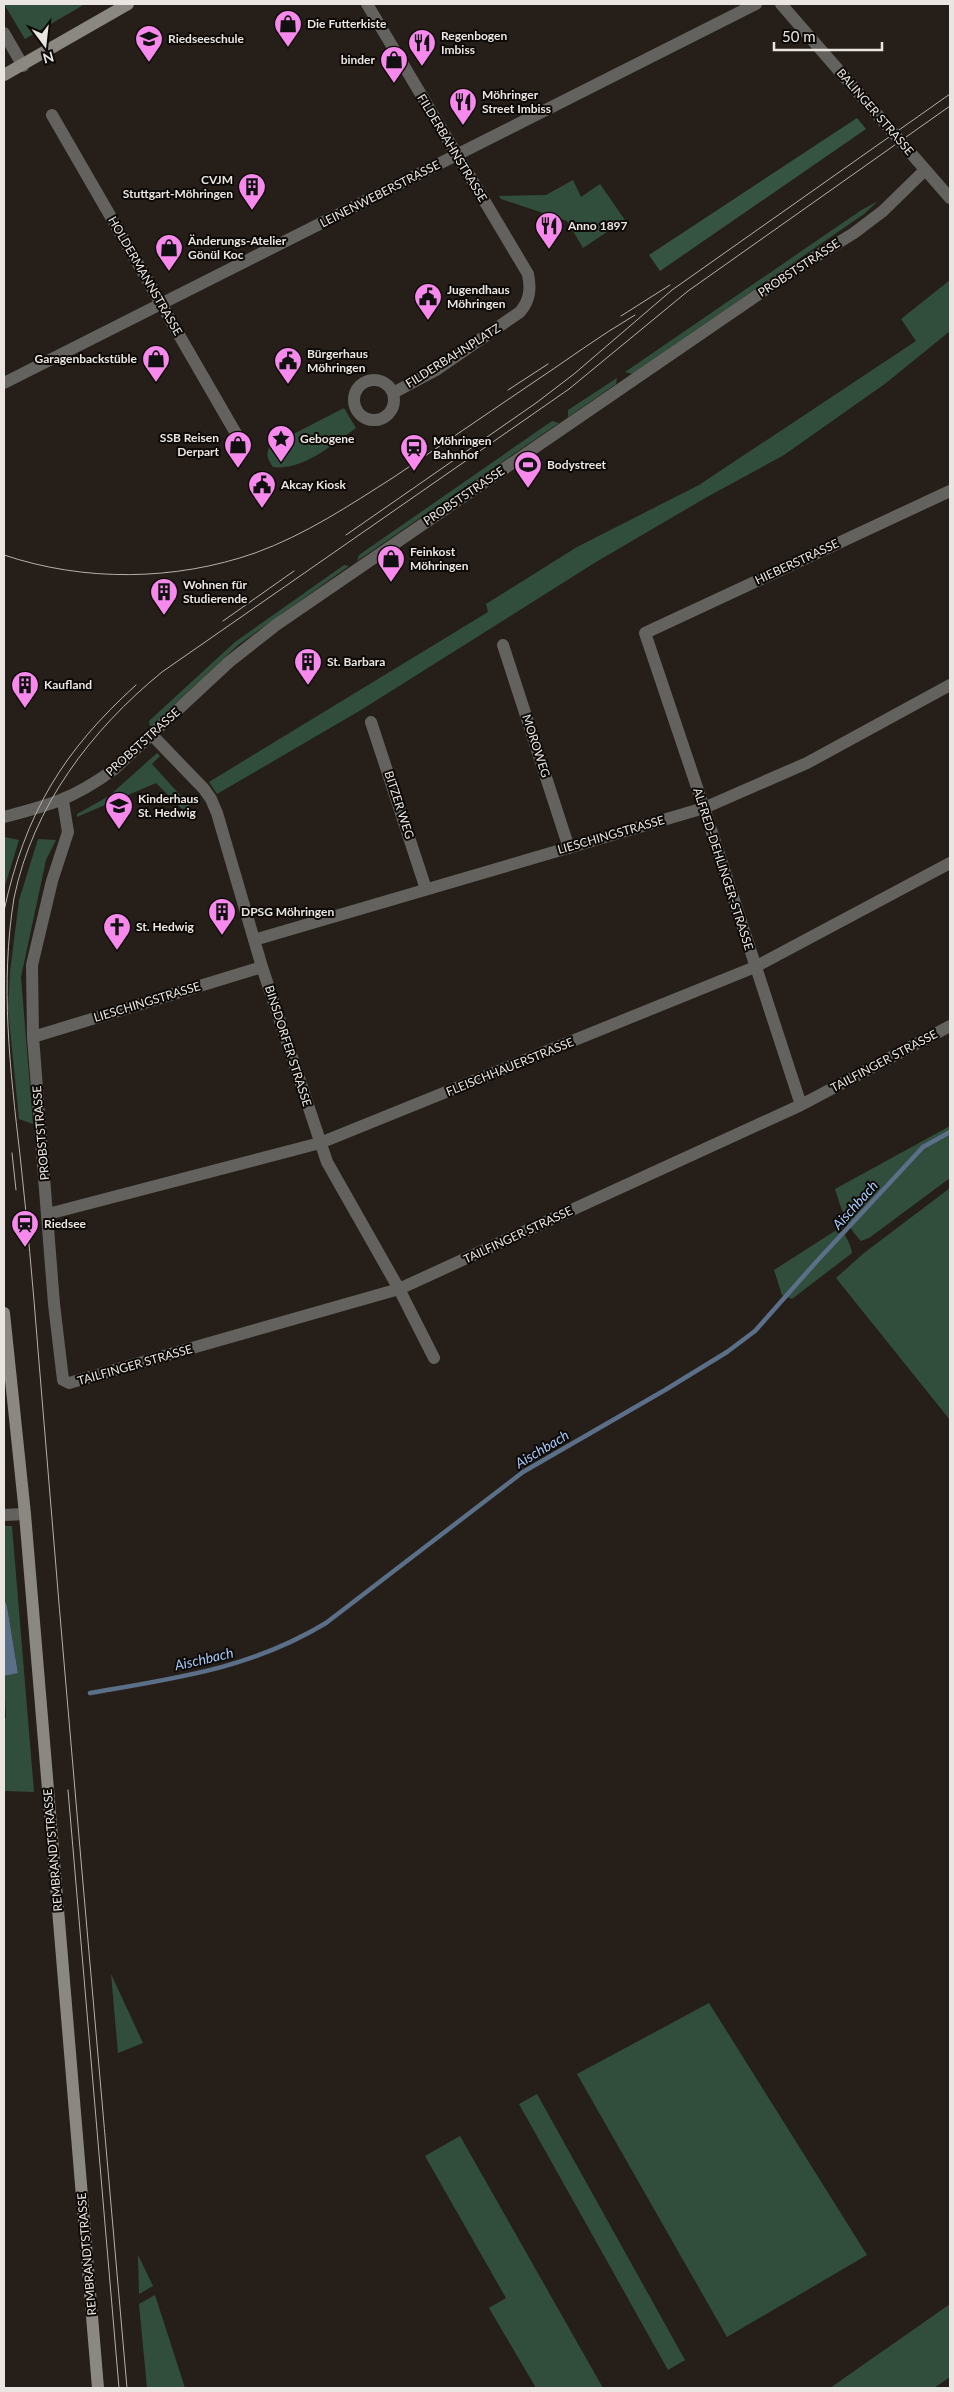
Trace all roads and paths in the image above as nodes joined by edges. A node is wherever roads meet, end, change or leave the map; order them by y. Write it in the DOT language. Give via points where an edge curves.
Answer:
graph roads {
  1 [pos="128,4"];
  2 [pos="367,4"];
  3 [pos="756,4"];
  4 [pos="781,4"];
  5 [pos="4,33"];
  6 [pos="23,66"];
  7 [pos="4,75"];
  8 [pos="52,115"];
  9 [pos="455,156"];
  10 [pos="925,170"];
  11 [pos="950,198"];
  12 [pos="530,294"];
  13 [pos="161,304"];
  14 [pos="4,383"];
  15 [pos="393,393"];
  16 [pos="238,437"];
  17 [pos="950,492"];
  18 [pos="645,633"];
  19 [pos="503,645"];
  20 [pos="950,685"];
  21 [pos="371,722"];
  22 [pos="152,735"];
  23 [pos="59,803"];
  24 [pos="704,808"];
  25 [pos="4,817"];
  26 [pos="569,848"];
  27 [pos="950,863"];
  28 [pos="426,889"];
  29 [pos="254,940"];
  30 [pos="262,967"];
  31 [pos="755,968"];
  32 [pos="950,1026"];
  33 [pos="33,1037"];
  34 [pos="801,1105"];
  35 [pos="320,1143"];
  36 [pos="48,1214"];
  37 [pos="399,1289"];
  38 [pos="4,1313"];
  39 [pos="434,1358"];
  40 [pos="63,1380"];
  41 [pos="25,1514"];
  42 [pos="4,1515"];
  43 [pos="98,2388"];
  1 -- 6 [label="street"];
  2 -- 9 [label="street, FILDERBAHNSTRASSE"];
  3 -- 9 [label="street, LEINENWEBERSTRASSE"];
  4 -- 10 [label="street, BALINGER STRASSE"];
  5 -- 6 [label="street"];
  6 -- 7 [label="street"];
  8 -- 13 [label="street, HOLDERMANNSTRASSE"];
  9 -- 12 [label="street, FILDERBAHNSTRASSE" via="528,274"];
  9 -- 13 [label="street, LEINENWEBERSTRASSE"];
  10 -- 11 [label="street, BALINGER STRASSE"];
  10 -- 22 [label="street, PROBSTSTRASSE" via="883,211 854,233 763,291 276,625 229,662"];
  12 -- 15 [label="street, FILDERBAHNPLATZ" via="520,312 444,365"];
  13 -- 14 [label="street, LEINENWEBERSTRASSE"];
  13 -- 16 [label="street, HOLDERMANNSTRASSE"];
  17 -- 18 [label="street, HIEBERSTRASSE"];
  18 -- 24 [label="street, ALFRED-DEHLINGER-STRASSE"];
  19 -- 26 [label="street, MOROWEG"];
  20 -- 24 [label="street, LIESCHINGSTRASSE" via="807,763"];
  21 -- 28 [label="street, BITZER WEG"];
  22 -- 23 [label="street, PROBSTSTRASSE" via="92,786"];
  22 -- 29 [label="street, BINSDORFER STRASSE" via="211,799"];
  23 -- 25 [label="street, PROBSTSTRASSE"];
  23 -- 33 [label="street, PROBSTSTRASSE" via="68,832 52,881 32,965"];
  24 -- 26 [label="street, LIESCHINGSTRASSE"];
  24 -- 31 [label="street, ALFRED-DEHLINGER-STRASSE"];
  26 -- 28 [label="street, LIESCHINGSTRASSE"];
  27 -- 31 [label="street, FLEISCHHAUERSTRASSE"];
  28 -- 29 [label="street, LIESCHINGSTRASSE"];
  29 -- 30 [label="street, BINSDORFER STRASSE"];
  30 -- 33 [label="street, LIESCHINGSTRASSE"];
  30 -- 35 [label="street, BINSDORFER STRASSE"];
  31 -- 34 [label="street, ALFRED-DEHLINGER-STRASSE"];
  31 -- 35 [label="street, FLEISCHHAUERSTRASSE"];
  32 -- 34 [label="street, TAILFINGER STRASSE"];
  33 -- 36 [label="street, PROBSTSTRASSE"];
  34 -- 37 [label="street, TAILFINGER STRASSE"];
  35 -- 36 [label="street, FLEISCHHAUERSTRASSE"];
  35 -- 37 [label="street, BINSDORFER STRASSE"];
  36 -- 40 [label="street, PROBSTSTRASSE"];
  37 -- 39 [label="street, BINSDORFER STRASSE"];
  37 -- 40 [label="street, TAILFINGER STRASSE" via="76,1382"];
  38 -- 41 [label="street, REMBRANDTSTRASSE"];
  41 -- 42 [label="street"];
  41 -- 43 [label="street, REMBRANDTSTRASSE"];
}
